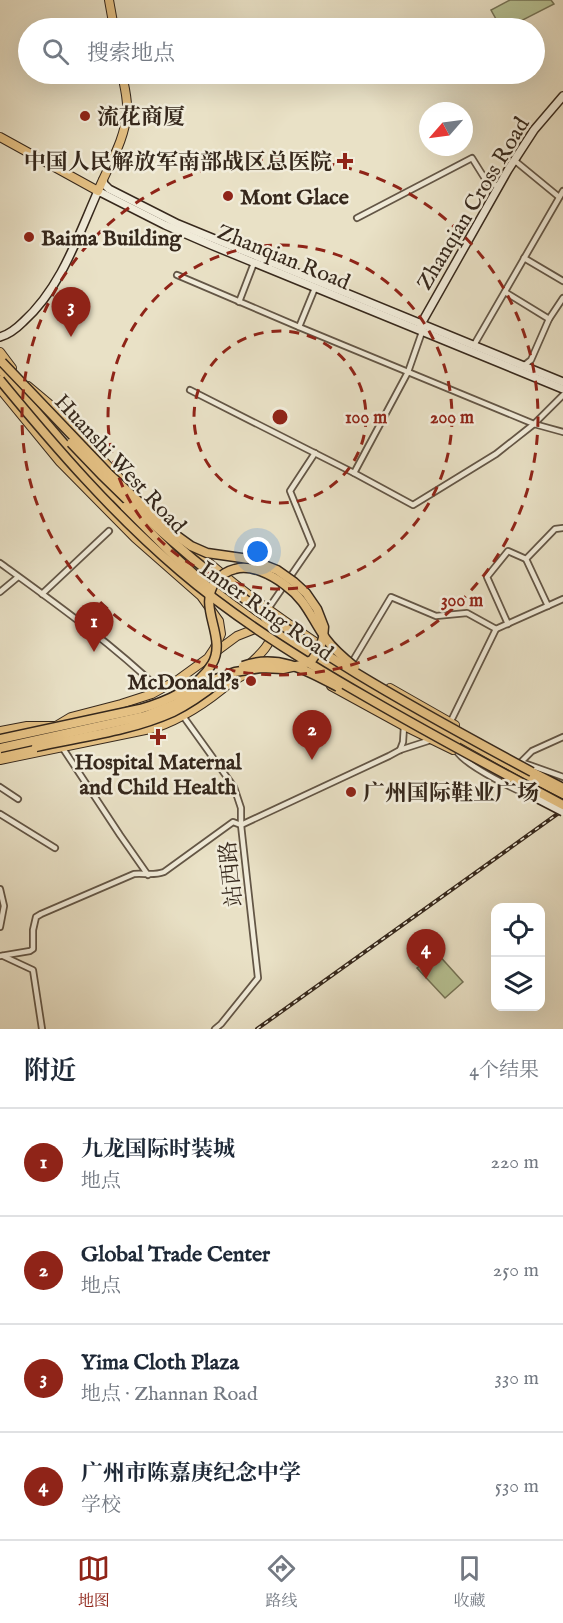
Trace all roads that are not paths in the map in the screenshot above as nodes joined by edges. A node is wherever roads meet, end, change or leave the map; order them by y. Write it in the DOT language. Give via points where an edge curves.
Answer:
graph roads {
  1 [pos="109,0"];
  2 [pos="112,18"];
  3 [pos="123,84"];
  4 [pos="563,96"];
  5 [pos="0,137"];
  6 [pos="514,160"];
  7 [pos="103,180"];
  8 [pos="498,186"];
  9 [pos="98,191"];
  10 [pos="563,191"];
  11 [pos="559,197"];
  12 [pos="357,218"];
  13 [pos="524,258"];
  14 [pos="254,263"];
  15 [pos="177,275"];
  16 [pos="563,281"];
  17 [pos="315,288"];
  18 [pos="505,292"];
  19 [pos="563,298"];
  20 [pos="239,302"];
  21 [pos="549,319"];
  22 [pos="420,324"];
  23 [pos="299,327"];
  24 [pos="422,332"];
  25 [pos="0,336"];
  26 [pos="474,345"];
  27 [pos="0,360"];
  28 [pos="521,369"];
  29 [pos="408,372"];
  30 [pos="0,380"];
  31 [pos="563,381"];
  32 [pos="19,384"];
  33 [pos="0,389"];
  34 [pos="563,389"];
  35 [pos="190,390"];
  36 [pos="563,394"];
  37 [pos="534,424"];
  38 [pos="563,432"];
  39 [pos="315,453"];
  40 [pos="354,473"];
  41 [pos="120,479"];
  42 [pos="113,485"];
  43 [pos="166,525"];
  44 [pos="563,528"];
  45 [pos="144,530"];
  46 [pos="109,531"];
  47 [pos="158,533"];
  48 [pos="135,538"];
  49 [pos="526,559"];
  50 [pos="0,563"];
  51 [pos="18,577"];
  52 [pos="0,592"];
  53 [pos="42,594"];
  54 [pos="563,599"];
  55 [pos="548,606"];
  56 [pos="265,607"];
  57 [pos="256,612"];
  58 [pos="276,615"];
  59 [pos="508,624"];
  60 [pos="263,626"];
  61 [pos="496,629"];
  62 [pos="272,632"];
  63 [pos="208,658"];
  64 [pos="351,665"];
  65 [pos="328,666"];
  66 [pos="230,683"];
  67 [pos="381,688"];
  68 [pos="160,690"];
  69 [pos="343,692"];
  70 [pos="367,692"];
  71 [pos="405,714"];
  72 [pos="183,716"];
  73 [pos="450,723"];
  74 [pos="401,725"];
  75 [pos="56,726"];
  76 [pos="0,731"];
  77 [pos="563,737"];
  78 [pos="0,738"];
  79 [pos="432,740"];
  80 [pos="62,747"];
  81 [pos="460,749"];
  82 [pos="400,750"];
  83 [pos="0,751"];
  84 [pos="44,751"];
  85 [pos="468,754"];
  86 [pos="0,760"];
  87 [pos="521,762"];
  88 [pos="507,772"];
  89 [pos="0,787"];
  90 [pos="559,787"];
  91 [pos="526,791"];
  92 [pos="536,798"];
  93 [pos="18,799"];
  94 [pos="563,803"];
  95 [pos="563,812"];
  96 [pos="0,814"];
  97 [pos="241,825"];
  98 [pos="55,848"];
  99 [pos="148,875"];
  100 [pos="0,889"];
  101 [pos="0,927"];
  102 [pos="1,956"];
  103 [pos="42,1029"];
  104 [pos="215,1029"];
  1 -- 2 [label="main road"];
  3 -- 7 [label="main road" via="127,109 124,130"];
  4 -- 6 [label="street, Zhanqian Cross Road"];
  5 -- 9 [label="main road, Zhanqian Road"];
  6 -- 8 [label="street, Zhanqian Cross Road"];
  6 -- 11 [label="street"];
  7 -- 9 [label="main road"];
  7 -- 22 [label="street, Zhanqian Road" via="109,189 178,224"];
  8 -- 12 [label="street" via="487,182 472,158"];
  8 -- 22 [label="street, Zhanqian Cross Road"];
  9 -- 14 [label="street, Zhanqian Road"];
  9 -- 25 [label="street" via="50,292 32,314"];
  10 -- 11 [label="street"];
  11 -- 13 [label="street"];
  13 -- 16 [label="street"];
  13 -- 18 [label="street"];
  14 -- 17 [label="street, Zhanqian Road"];
  14 -- 20 [label="street"];
  15 -- 20 [label="street"];
  17 -- 23 [label="street"];
  17 -- 24 [label="street, Zhanqian Road"];
  18 -- 21 [label="street"];
  18 -- 26 [label="street"];
  19 -- 21 [label="street"];
  20 -- 23 [label="street"];
  21 -- 28 [label="street" via="531,360"];
  22 -- 24 [label="street, Zhanqian Cross Road"];
  22 -- 26 [label="street, Zhanqian Road"];
  23 -- 29 [label="street"];
  24 -- 28 [label="street, Zhanqian Road"];
  24 -- 29 [label="street"];
  26 -- 28 [label="street, Zhanqian Road"];
  27 -- 32 [label="highway"];
  27 -- 32 [label="main road, Huanshi West Road"];
  27 -- 45 [label="main road, Huanshi West Road" via="25,404 69,455"];
  27 -- 67 [label="highway, Inner Ring Road, bridge" via="79,451 171,540 282,625"];
  27 -- 83 [label="highway, bridge" via="110,475 181,540 207,553 258,561 286,576 306,593 324,627 320,648 312,660 301,665 235,672 145,716 24,742"];
  28 -- 31 [label="street, Zhanqian Road"];
  28 -- 34 [label="street, Zhanqian Road"];
  29 -- 37 [label="street"];
  29 -- 40 [label="street"];
  30 -- 60 [label="highway, Inner Ring Road, bridge" via="76,470 180,572 220,603"];
  32 -- 41 [label="main road" via="42,396"];
  32 -- 42 [label="main road, Huanshi West Road"];
  32 -- 60 [label="highway, bridge" via="75,456 185,567"];
  33 -- 48 [label="main road" via="60,462"];
  35 -- 39 [label="street"];
  36 -- 37 [label="street"];
  37 -- 38 [label="street"];
  37 -- 40 [label="street" via="496,454 413,505"];
  39 -- 40 [label="street"];
  39 -- 56 [label="street" via="290,491 312,545"];
  41 -- 42 [label="main road"];
  41 -- 43 [label="main road"];
  42 -- 47 [label="main road, Huanshi West Road"];
  43 -- 47 [label="main road"];
  43 -- 56 [label="main road"];
  44 -- 49 [label="street" via="555,529"];
  45 -- 48 [label="main road"];
  45 -- 60 [label="main road, Huanshi West Road" via="206,584"];
  46 -- 53 [label="street"];
  47 -- 57 [label="main road, Huanshi West Road"];
  48 -- 63 [label="main road" via="201,596 219,621 221,634"];
  49 -- 55 [label="street"];
  49 -- 59 [label="street" via="508,551 487,577"];
  50 -- 51 [label="street"];
  51 -- 52 [label="street"];
  51 -- 53 [label="street"];
  53 -- 68 [label="street"];
  54 -- 55 [label="street"];
  55 -- 59 [label="street"];
  56 -- 57 [label="main road"];
  56 -- 58 [label="main road"];
  57 -- 60 [label="main road, Huanshi West Road"];
  58 -- 60 [label="main road"];
  58 -- 64 [label="main road"];
  59 -- 61 [label="street"];
  60 -- 62 [label="main road"];
  60 -- 63 [label="main road" via="237,636"];
  60 -- 65 [label="main road, Huanshi West Road"];
  60 -- 85 [label="highway, Inner Ring Road, bridge" via="334,678"];
  61 -- 64 [label="street" via="467,613 436,616 391,597"];
  61 -- 73 [label="street"];
  62 -- 65 [label="main road, Huanshi West Road"];
  62 -- 66 [label="main road" via="263,651"];
  63 -- 68 [label="main road"];
  64 -- 73 [label="main road"];
  65 -- 69 [label="main road"];
  65 -- 70 [label="main road, Huanshi West Road"];
  65 -- 90 [label="main road, Huanshi West Road"];
  66 -- 69 [label="main road" via="264,663 277,660"];
  66 -- 72 [label="main road"];
  67 -- 78 [label="highway, Inner Ring Road, bridge" via="332,647 303,602 283,583 247,568 232,569 218,579 209,598 217,638 213,664 183,691 140,709"];
  67 -- 90 [label="highway, Inner Ring Road, bridge"];
  68 -- 75 [label="main road" via="131,702 71,717"];
  69 -- 70 [label="street"];
  69 -- 74 [label="main road"];
  70 -- 71 [label="main road, Huanshi West Road"];
  71 -- 74 [label="street"];
  71 -- 81 [label="main road, Huanshi West Road"];
  72 -- 80 [label="main road" via="149,730"];
  72 -- 97 [label="street, 站西路" via="234,787 241,808"];
  73 -- 87 [label="main road"];
  74 -- 79 [label="main road"];
  74 -- 82 [label="street"];
  75 -- 76 [label="main road"];
  75 -- 78 [label="main road"];
  77 -- 87 [label="street" via="532,751"];
  79 -- 81 [label="main road"];
  79 -- 82 [label="street"];
  80 -- 84 [label="main road"];
  80 -- 99 [label="street"];
  81 -- 88 [label="main road, Huanshi West Road"];
  81 -- 91 [label="main road"];
  81 -- 92 [label="street" via="464,759 474,766"];
  82 -- 97 [label="street"];
  83 -- 84 [label="main road" via="42,741"];
  83 -- 85 [label="highway, bridge" via="156,719 187,704 241,667 267,660 303,670"];
  84 -- 86 [label="main road"];
  85 -- 94 [label="highway, Inner Ring Road, bridge"];
  87 -- 90 [label="street"];
  88 -- 90 [label="main road, Huanshi West Road"];
  88 -- 91 [label="street"];
  89 -- 93 [label="street"];
  90 -- 94 [label="main road, Huanshi West Road, bridge"];
  91 -- 92 [label="street"];
  92 -- 95 [label="street, bridge"];
  96 -- 98 [label="street"];
  97 -- 99 [label="street" via="233,822 164,872"];
  97 -- 104 [label="street, 站西路" via="258,978"];
  99 -- 102 [label="street" via="134,874 40,914 36,917 33,949"];
  100 -- 101 [label="street" via="4,906"];
  102 -- 103 [label="street" via="33,970"];
}
